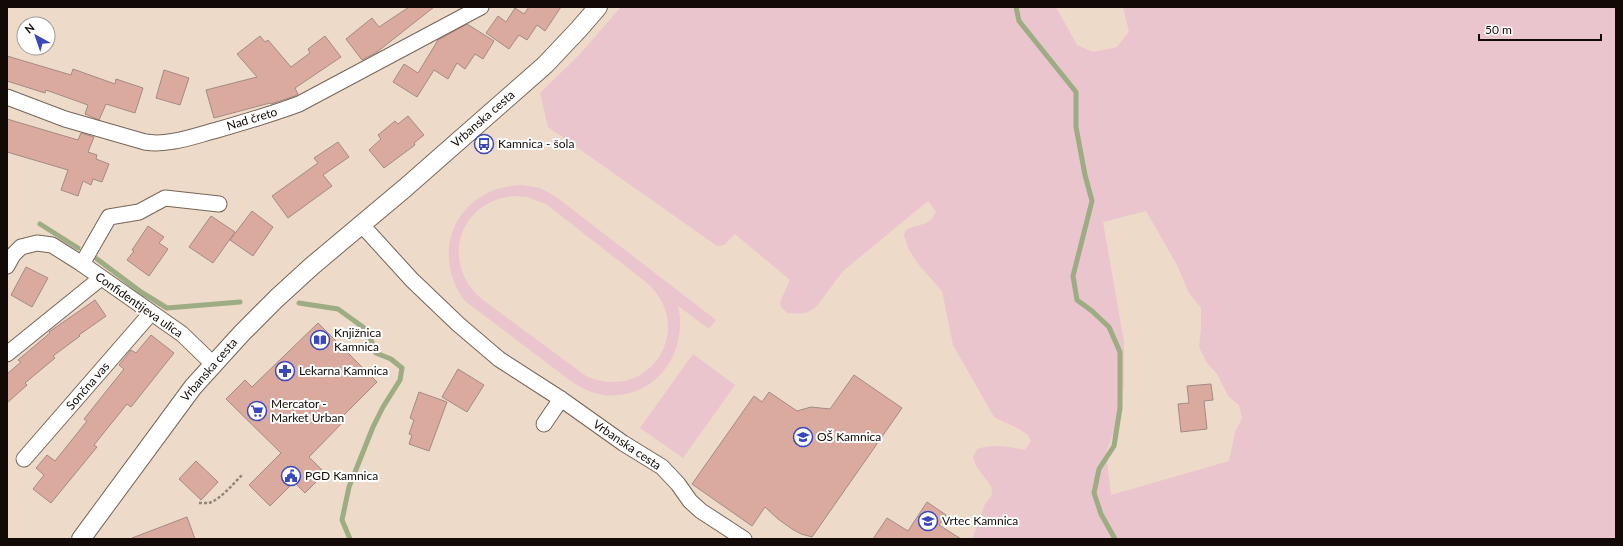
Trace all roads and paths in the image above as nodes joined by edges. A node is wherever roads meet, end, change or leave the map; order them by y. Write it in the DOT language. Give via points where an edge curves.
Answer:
graph roads {
  1 [pos="481,7"];
  2 [pos="598,7"];
  3 [pos="7,97"];
  4 [pos="219,204"];
  5 [pos="362,224"];
  6 [pos="82,264"];
  7 [pos="7,266"];
  8 [pos="101,278"];
  9 [pos="151,313"];
  10 [pos="7,354"];
  11 [pos="212,364"];
  12 [pos="562,399"];
  13 [pos="544,424"];
  14 [pos="24,459"];
  15 [pos="243,474"];
  16 [pos="199,503"];
  17 [pos="81,539"];
  18 [pos="744,539"];
  1 -- 3 [label="street, Nad čreto" via="299,104 268,116 179,140 157,144 145,142 65,119"];
  2 -- 5 [label="street, Vrbanska cesta" via="545,65"];
  4 -- 6 [label="street" via="165,198 139,212 109,217"];
  5 -- 11 [label="street, Vrbanska cesta" via="277,298"];
  5 -- 12 [label="street, Vrbanska cesta" via="412,280 458,324 499,359"];
  6 -- 7 [label="street, Confidentijeva ulica" via="52,245 37,243 21,247"];
  6 -- 8 [label="street, Confidentijeva ulica"];
  8 -- 9 [label="street, Confidentijeva ulica"];
  8 -- 10 [label="street"];
  9 -- 11 [label="street, Confidentijeva ulica" via="182,334"];
  9 -- 14 [label="street, Sončna vas"];
  11 -- 17 [label="street, Vrbanska cesta" via="188,392"];
  12 -- 13 [label="street"];
  12 -- 18 [label="street, Vrbanska cesta" via="623,443 662,467 701,511"];
  15 -- 16 [label="path" via="215,499 208,503"];
}
